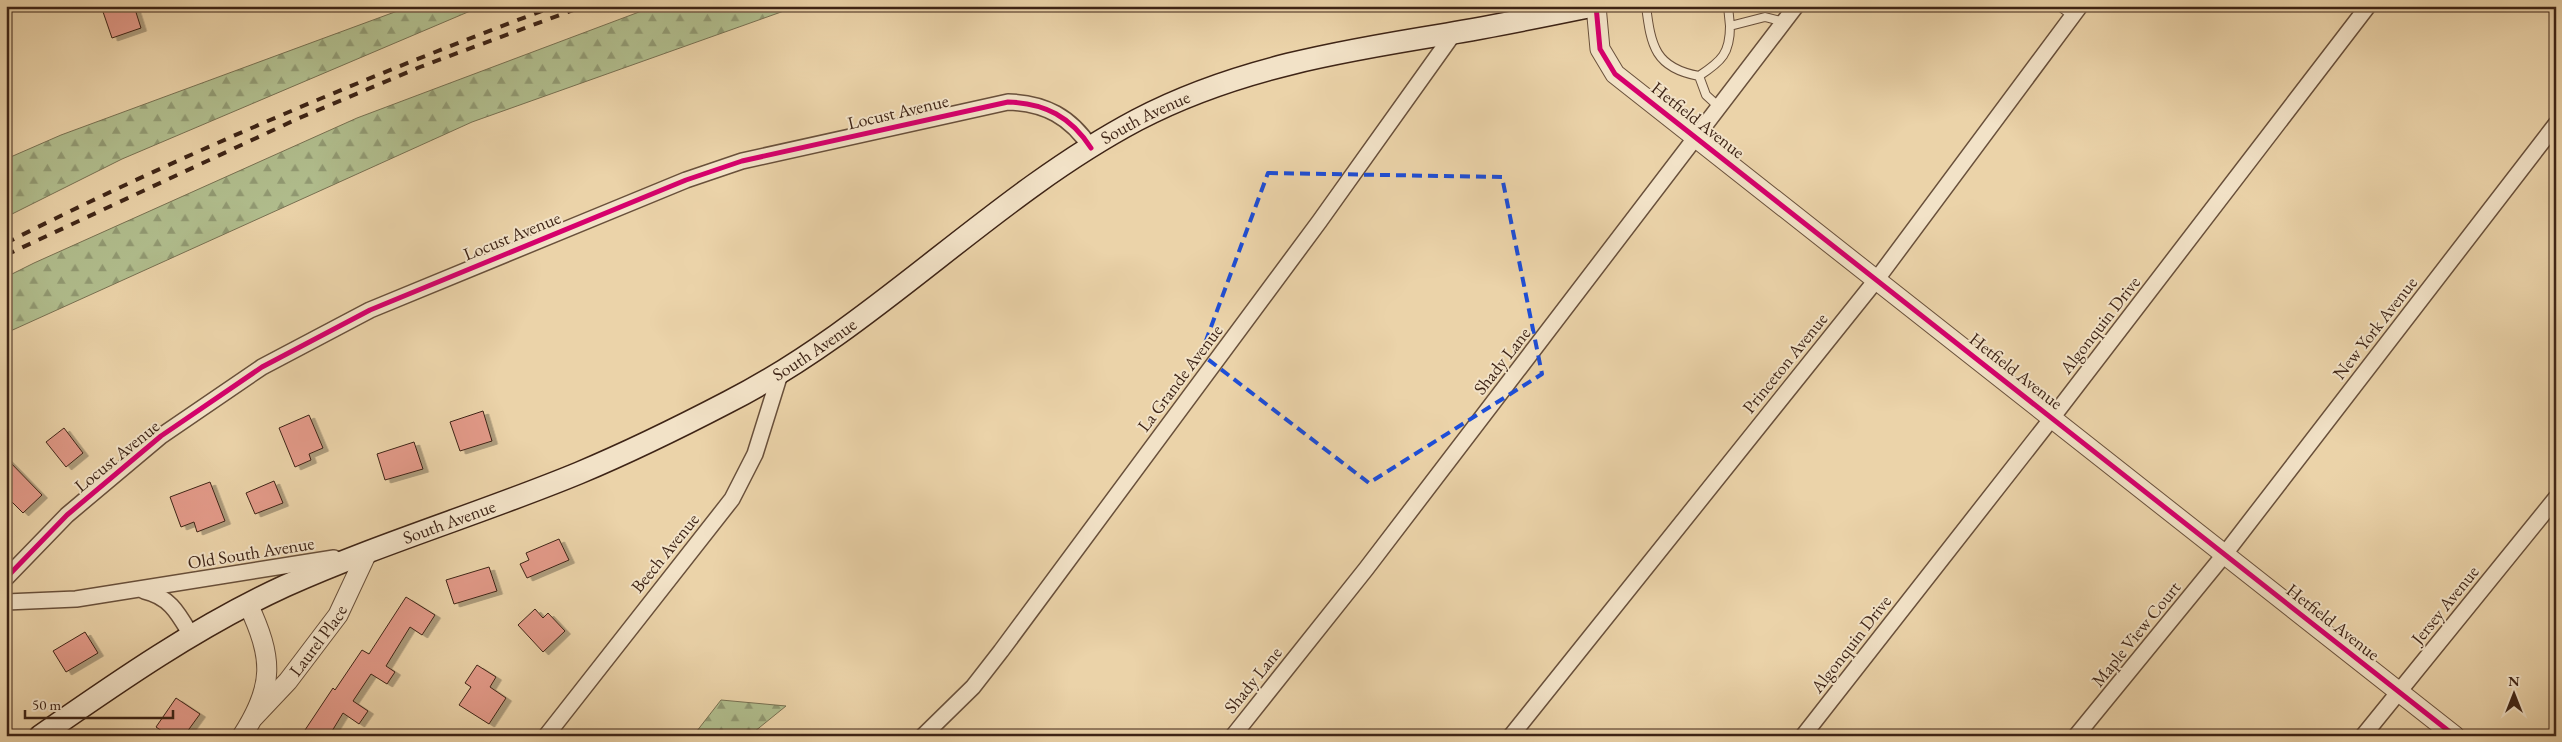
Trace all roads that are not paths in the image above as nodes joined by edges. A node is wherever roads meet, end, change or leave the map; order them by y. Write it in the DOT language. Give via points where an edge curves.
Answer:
graph roads {
  1 [pos="1594,6"];
  2 [pos="1646,6"];
  3 [pos="1728,6"];
  4 [pos="1796,6"];
  5 [pos="2059,6"];
  6 [pos="2368,6"];
  7 [pos="2076,11"];
  8 [pos="1786,22"];
  9 [pos="1730,26"];
  10 [pos="1454,33"];
  11 [pos="1699,76"];
  12 [pos="1719,107"];
  13 [pos="2556,124"];
  14 [pos="1698,137"];
  15 [pos="1091,148"];
  16 [pos="1877,279"];
  17 [pos="780,374"];
  18 [pos="2052,418"];
  19 [pos="2556,498"];
  20 [pos="367,553"];
  21 [pos="2224,555"];
  22 [pos="6,578"];
  23 [pos="140,590"];
  24 [pos="6,602"];
  25 [pos="248,604"];
  26 [pos="191,635"];
  27 [pos="2399,690"];
  28 [pos="254,717"];
  29 [pos="40,736"];
  30 [pos="242,736"];
  31 [pos="546,736"];
  32 [pos="923,736"];
  33 [pos="1233,736"];
  34 [pos="1511,736"];
  35 [pos="1804,736"];
  36 [pos="2076,736"];
  37 [pos="2363,736"];
  38 [pos="2455,736"];
  1 -- 10 [label="main road, South Avenue"];
  1 -- 14 [label="street, Hetfield Avenue" via="1600,49 1615,74"];
  2 -- 11 [label="lane" via="1649,32 1660,58 1679,72"];
  3 -- 9 [label="lane"];
  4 -- 8 [label="street, Shady Lane"];
  5 -- 7 [label="lane"];
  6 -- 18 [label="street, Algonquin Drive"];
  7 -- 16 [label="street, Princeton Avenue"];
  8 -- 9 [label="lane" via="1765,17"];
  8 -- 12 [label="street, Shady Lane"];
  9 -- 11 [label="lane" via="1726,53"];
  10 -- 15 [label="main road, South Avenue" via="1333,52 1274,67 1199,92 1139,119"];
  10 -- 32 [label="street, La Grande Avenue" via="1319,222 1007,643 973,687"];
  11 -- 12 [label="lane" via="1706,95"];
  12 -- 14 [label="street, Shady Lane"];
  13 -- 21 [label="street, New York Avenue"];
  14 -- 16 [label="street, Hetfield Avenue"];
  14 -- 33 [label="street, Shady Lane"];
  15 -- 17 [label="main road, South Avenue" via="1058,167 836,337"];
  15 -- 22 [label="street, Locust Avenue" via="1073,125 1059,114 1043,106 1008,102 742,161 686,180 370,310 262,367 161,436 67,514"];
  16 -- 18 [label="street, Hetfield Avenue"];
  16 -- 34 [label="street, Princeton Avenue"];
  17 -- 20 [label="main road, South Avenue" via="581,472"];
  17 -- 31 [label="street, Beech Avenue" via="755,454 732,499"];
  18 -- 21 [label="street, Hetfield Avenue"];
  18 -- 35 [label="street, Algonquin Drive"];
  19 -- 27 [label="street, Jersey Avenue"];
  20 -- 23 [label="street, Old South Avenue"];
  20 -- 25 [label="main road, South Avenue"];
  20 -- 28 [label="street, Laurel Place" via="338,615 288,681"];
  21 -- 27 [label="street, Hetfield Avenue"];
  21 -- 36 [label="street, Maple View Court"];
  23 -- 24 [label="street, Old South Avenue" via="76,599"];
  23 -- 26 [label="street, Old South Avenue" via="157,594 170,602"];
  25 -- 26 [label="main road, South Avenue"];
  25 -- 28 [label="street, Laurel Place" via="266,651 267,674"];
  26 -- 29 [label="main road, South Avenue"];
  27 -- 37 [label="street, Jersey Avenue"];
  27 -- 38 [label="street, Hetfield Avenue"];
  28 -- 30 [label="street, Laurel Place"];
}
